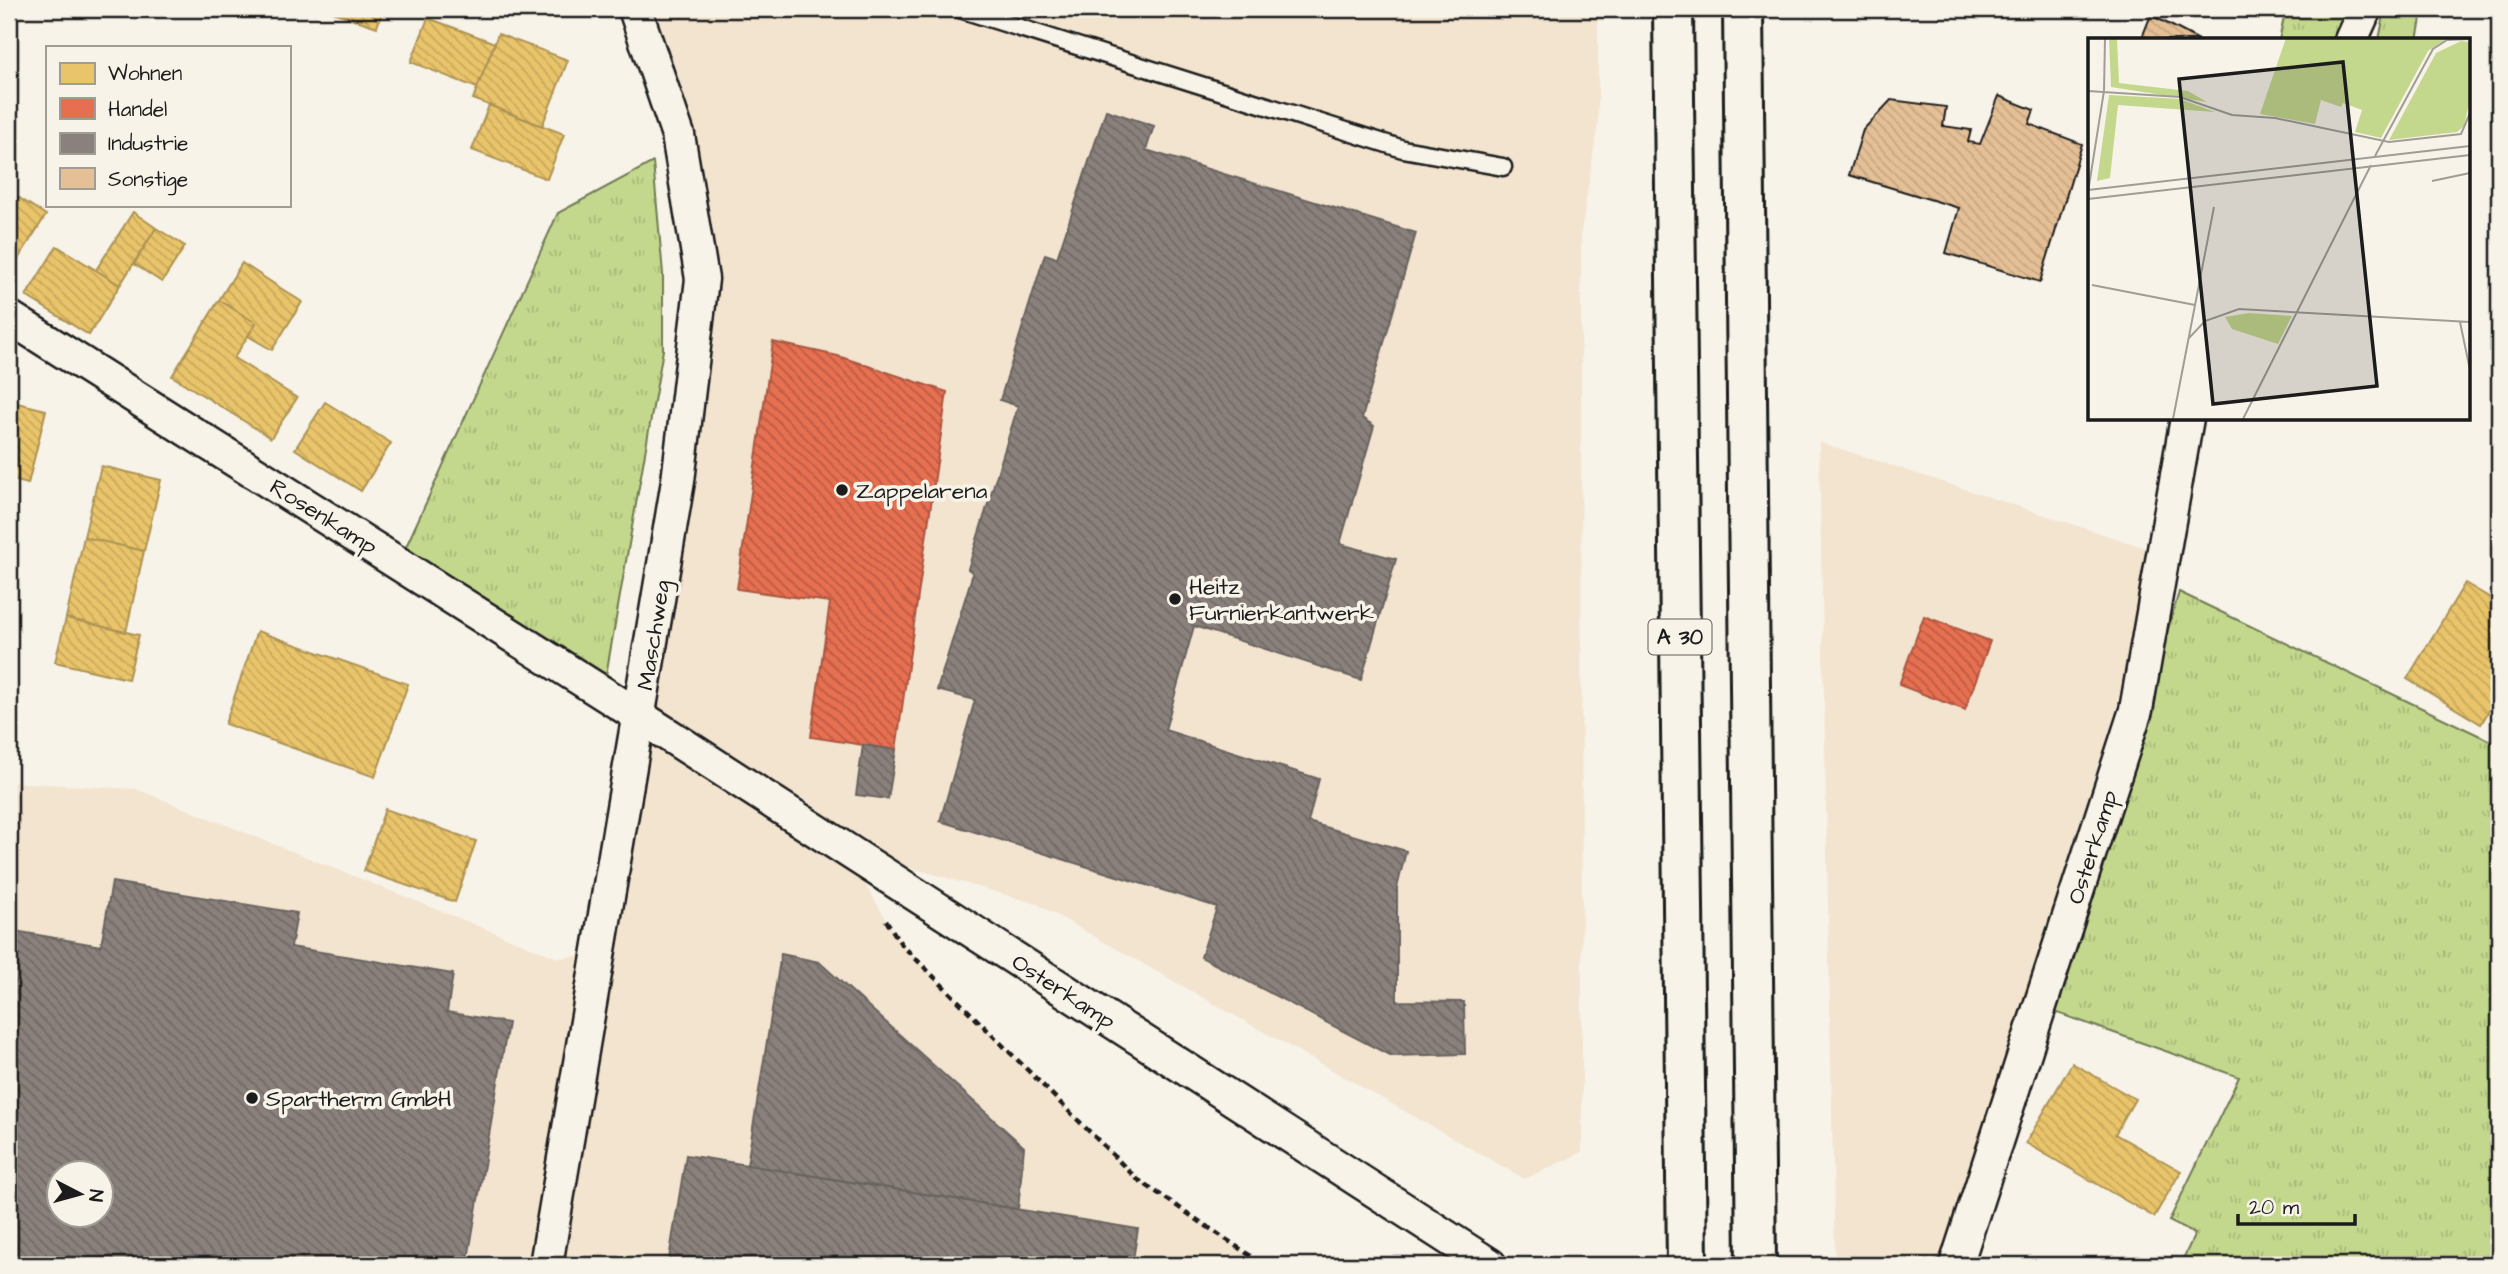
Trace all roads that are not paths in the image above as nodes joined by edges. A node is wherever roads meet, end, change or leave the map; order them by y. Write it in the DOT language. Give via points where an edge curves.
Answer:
graph roads {
  1 [pos="635,9"];
  2 [pos="960,9"];
  3 [pos="1673,9"];
  4 [pos="1743,9"];
  5 [pos="2365,9"];
  6 [pos="2352,38"];
  7 [pos="1503,167"];
  8 [pos="9,317"];
  9 [pos="2187,420"];
  10 [pos="639,716"];
  11 [pos="546,1265"];
  12 [pos="1490,1265"];
  13 [pos="1687,1265"];
  14 [pos="1756,1265"];
  15 [pos="1956,1265"];
  1 -- 10 [label="street, Maschweg" via="678,135 702,279 678,481"];
  2 -- 7 [label="lane" via="1403,149"];
  3 -- 13 [label="highway, A 30"];
  4 -- 14 [label="highway"];
  5 -- 6 [label="street"];
  8 -- 10 [label="street, Rosenkamp"];
  9 -- 15 [label="street, Osterkamp" via="2136,710"];
  10 -- 11 [label="street, Maschweg"];
  10 -- 12 [label="street, Osterkamp"];
}
